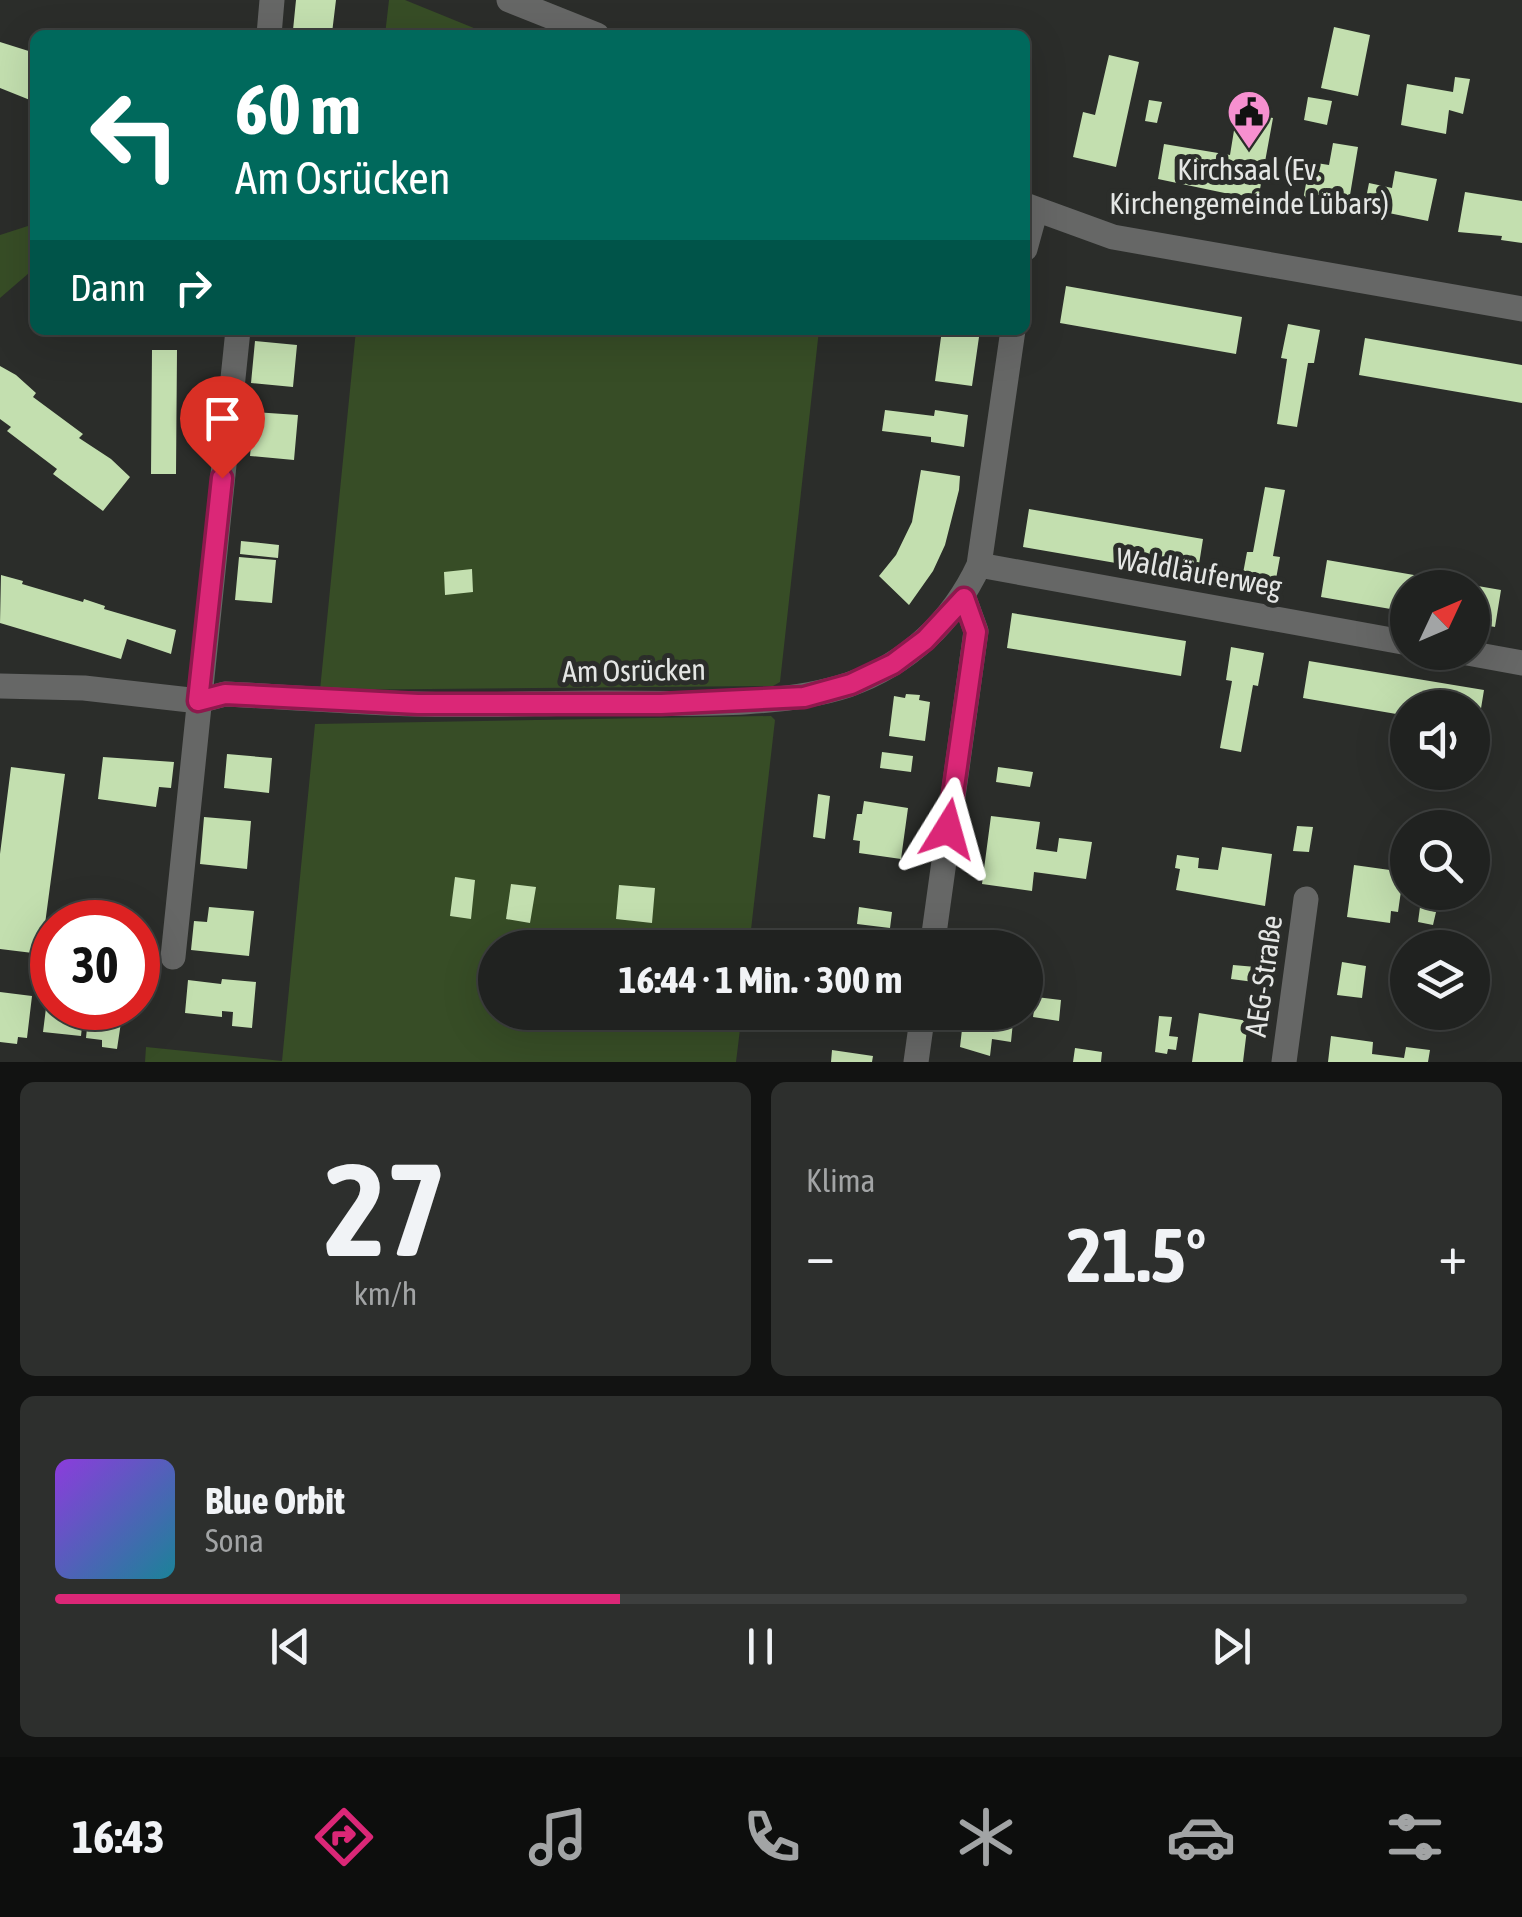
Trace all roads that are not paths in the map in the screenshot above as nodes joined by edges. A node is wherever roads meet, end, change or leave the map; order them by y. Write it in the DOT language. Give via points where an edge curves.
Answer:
graph roads {
  1 [pos="272,0"];
  2 [pos="510,0"];
  3 [pos="269,30"];
  4 [pos="585,30"];
  5 [pos="1030,207"];
  6 [pos="1522,309"];
  7 [pos="237,335"];
  8 [pos="1012,335"];
  9 [pos="980,565"];
  10 [pos="964,598"];
  11 [pos="1390,639"];
  12 [pos="1490,657"];
  13 [pos="1522,663"];
  14 [pos="0,686"];
  15 [pos="198,701"];
  16 [pos="1306,899"];
  17 [pos="935,930"];
  18 [pos="173,958"];
  19 [pos="920,1030"];
  20 [pos="916,1062"];
  21 [pos="1284,1062"];
  1 -- 3 [label="street"];
  2 -- 4 [label="street"];
  5 -- 6 [label="street" via="1113,237"];
  7 -- 15 [label="street"];
  8 -- 9 [label="street, Am Osrücken"];
  9 -- 10 [label="street, Am Osrücken"];
  9 -- 11 [label="street, Waldläuferweg"];
  10 -- 15 [label="street, Am Osrücken" via="893,664 804,697 418,704 225,694"];
  10 -- 17 [label="street" via="976,632"];
  12 -- 13 [label="street"];
  14 -- 15 [label="street, Am Osrücken"];
  15 -- 18 [label="street"];
  16 -- 21 [label="street, AEG-Straße"];
  19 -- 20 [label="street"];
}
